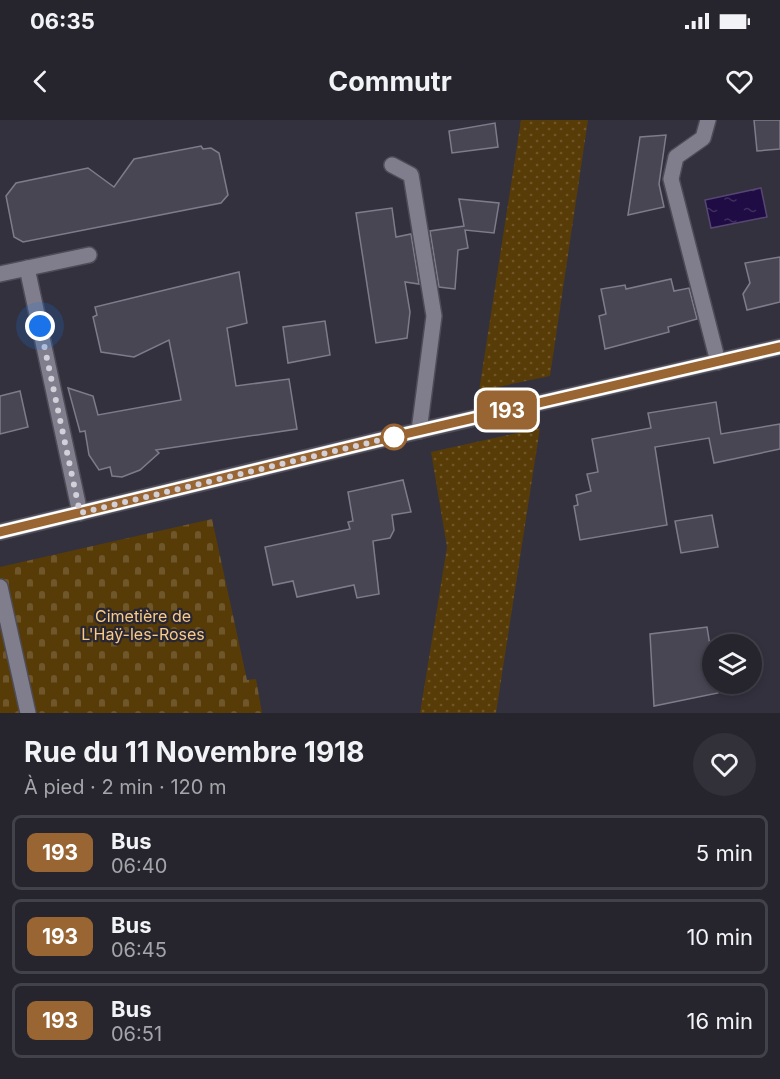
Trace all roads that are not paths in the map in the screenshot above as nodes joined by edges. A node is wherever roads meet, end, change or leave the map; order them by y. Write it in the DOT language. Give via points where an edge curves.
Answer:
graph roads {
  1 [pos="708,120"];
  2 [pos="392,165"];
  3 [pos="89,255"];
  4 [pos="27,268"];
  5 [pos="0,274"];
  6 [pos="780,346"];
  7 [pos="718,362"];
  8 [pos="419,431"];
  9 [pos="80,513"];
  10 [pos="0,532"];
  11 [pos="0,592"];
  12 [pos="28,713"];
  1 -- 7 [label="street" via="703,138 676,157 671,179"];
  2 -- 8 [label="street" via="411,175 433,308"];
  3 -- 4 [label="street"];
  4 -- 5 [label="street"];
  4 -- 9 [label="street"];
  6 -- 7 [label="street"];
  7 -- 8 [label="street"];
  8 -- 9 [label="street"];
  9 -- 10 [label="street"];
  11 -- 12 [label="street"];
}
